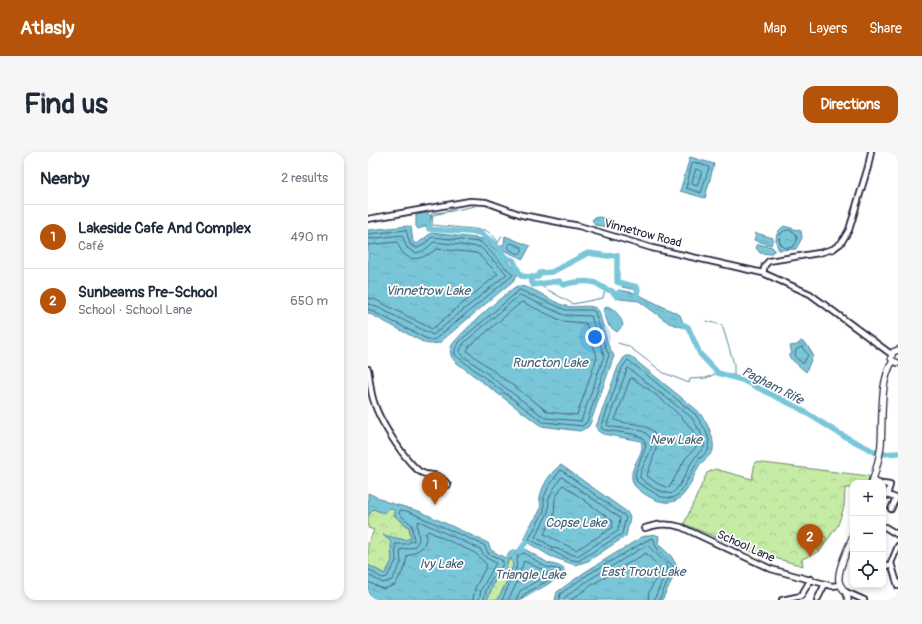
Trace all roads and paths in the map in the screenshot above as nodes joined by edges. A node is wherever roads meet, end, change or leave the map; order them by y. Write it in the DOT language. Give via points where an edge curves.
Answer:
graph roads {
  1 [pos="871,152"];
  2 [pos="368,220"];
  3 [pos="763,273"];
  4 [pos="898,350"];
  5 [pos="891,354"];
  6 [pos="896,362"];
  7 [pos="368,368"];
  8 [pos="872,480"];
  9 [pos="886,484"];
  10 [pos="448,485"];
  11 [pos="891,509"];
  12 [pos="645,528"];
  13 [pos="886,528"];
  14 [pos="898,535"];
  15 [pos="850,544"];
  16 [pos="898,546"];
  17 [pos="886,566"];
  18 [pos="891,566"];
  19 [pos="811,579"];
  20 [pos="825,584"];
  21 [pos="840,585"];
  22 [pos="898,586"];
  23 [pos="846,592"];
  24 [pos="782,600"];
  25 [pos="817,600"];
  26 [pos="848,600"];
  27 [pos="864,600"];
  1 -- 3 [label="street" via="849,230 841,243 833,249 819,253 769,261"];
  2 -- 3 [label="street, Vinnetrow Road" via="482,201 516,213 586,227 652,248"];
  3 -- 5 [label="street, Vinnetrow Road" via="810,294"];
  4 -- 5 [label="main road"];
  5 -- 6 [label="main road"];
  6 -- 8 [label="main road" via="889,368 886,382 881,446"];
  7 -- 10 [label="street" via="377,410 404,454 420,471 441,476"];
  9 -- 11 [label="street" via="890,485 887,494 896,498"];
  12 -- 19 [label="street, School Lane" via="658,524 681,527 772,569"];
  13 -- 14 [label="street"];
  15 -- 21 [label="main road" via="838,576"];
  16 -- 18 [label="street"];
  17 -- 18 [label="street"];
  18 -- 22 [label="street"];
  19 -- 20 [label="street, School Lane"];
  19 -- 24 [label="street" via="801,596"];
  20 -- 21 [label="street, School Lane"];
  20 -- 25 [label="street"];
  21 -- 23 [label="main road"];
  23 -- 26 [label="main road"];
  23 -- 27 [label="street"];
}
